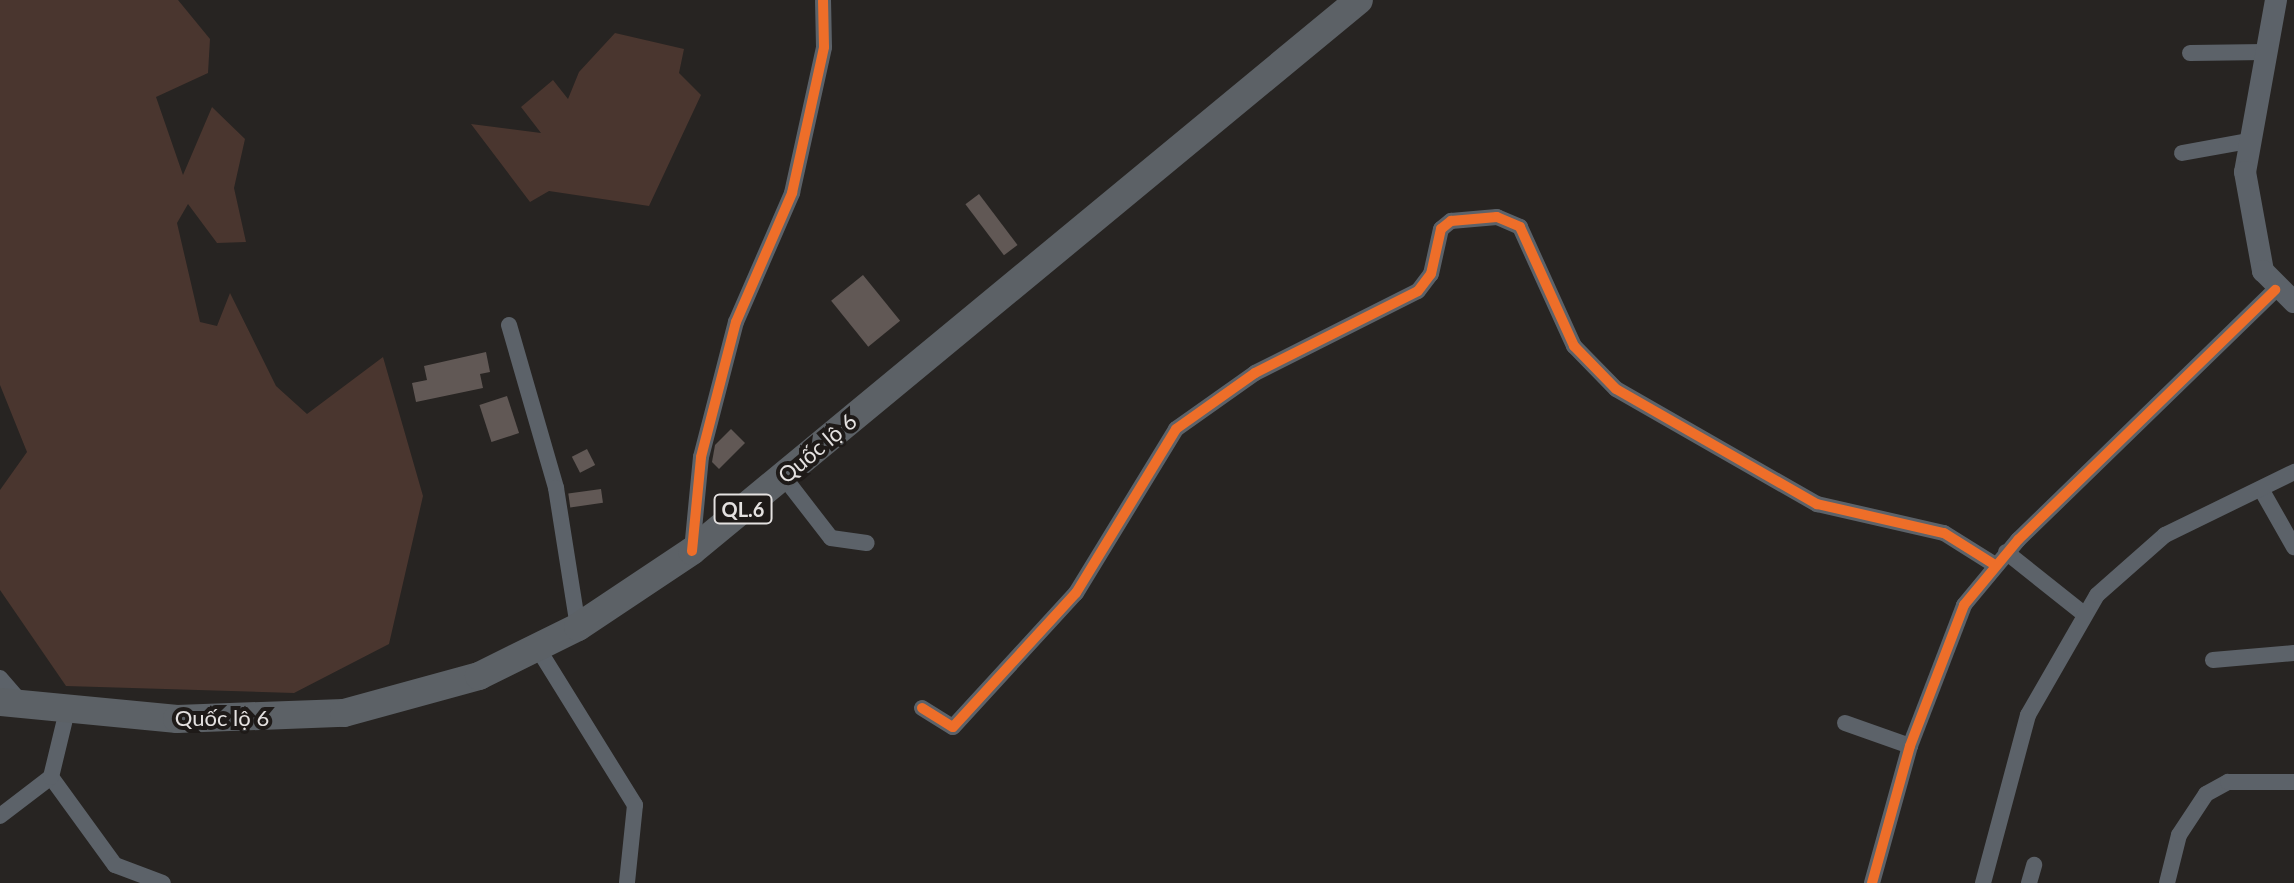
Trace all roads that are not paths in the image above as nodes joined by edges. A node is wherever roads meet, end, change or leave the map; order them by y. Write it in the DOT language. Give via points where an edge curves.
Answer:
graph roads {
  1 [pos="1359,0"];
  2 [pos="2276,0"];
  3 [pos="823,1"];
  4 [pos="2265,52"];
  5 [pos="2190,53"];
  6 [pos="2249,141"];
  7 [pos="2182,153"];
  8 [pos="2284,296"];
  9 [pos="509,325"];
  10 [pos="2294,472"];
  11 [pos="783,476"];
  12 [pos="2261,489"];
  13 [pos="867,543"];
  14 [pos="2294,547"];
  15 [pos="692,551"];
  16 [pos="2001,559"];
  17 [pos="2084,614"];
  18 [pos="578,627"];
  19 [pos="537,647"];
  20 [pos="2294,653"];
  21 [pos="2213,660"];
  22 [pos="0,678"];
  23 [pos="13,704"];
  24 [pos="922,708"];
  25 [pos="67,711"];
  26 [pos="1845,723"];
  27 [pos="1910,746"];
  28 [pos="51,777"];
  29 [pos="2294,782"];
  30 [pos="0,816"];
  31 [pos="2034,865"];
  32 [pos="1985,882"];
  33 [pos="163,883"];
  34 [pos="627,883"];
  35 [pos="1872,883"];
  36 [pos="2029,883"];
  37 [pos="2167,883"];
  1 -- 11 [label="highway, Quốc lộ 6 / QL.6"];
  2 -- 4 [label="street"];
  3 -- 15 [label="street" via="824,47 792,193 736,322 701,457"];
  4 -- 5 [label="street"];
  4 -- 6 [label="street"];
  6 -- 7 [label="street"];
  6 -- 8 [label="street" via="2254,225 2263,271"];
  8 -- 16 [label="street"];
  9 -- 18 [label="street" via="556,488"];
  10 -- 12 [label="street"];
  11 -- 13 [label="street" via="831,538"];
  11 -- 15 [label="highway, Quốc lộ 6 / QL.6"];
  12 -- 14 [label="street"];
  12 -- 17 [label="street" via="2145,549"];
  15 -- 18 [label="highway, Quốc lộ 6 / QL.6"];
  16 -- 17 [label="street"];
  16 -- 24 [label="street" via="1944,533 1817,504 1616,389 1574,346 1520,227 1497,217 1451,221 1441,229 1431,274 1418,291 1255,373 1176,429 1076,593 953,727"];
  16 -- 27 [label="street" via="1957,619"];
  17 -- 32 [label="street" via="2028,715"];
  18 -- 19 [label="highway, Quốc lộ 6 / QL.6"];
  19 -- 25 [label="highway, Quốc lộ 6 / QL.6" via="465,681 344,713 177,719"];
  19 -- 34 [label="street" via="635,805"];
  20 -- 21 [label="street"];
  22 -- 23 [label="street"];
  23 -- 25 [label="highway, Quốc lộ 6 / QL.6"];
  25 -- 28 [label="street"];
  26 -- 27 [label="street"];
  27 -- 35 [label="street"];
  28 -- 30 [label="street"];
  28 -- 33 [label="street" via="115,865"];
  29 -- 37 [label="street" via="2228,782 2206,794 2179,835"];
  31 -- 36 [label="street"];
}
